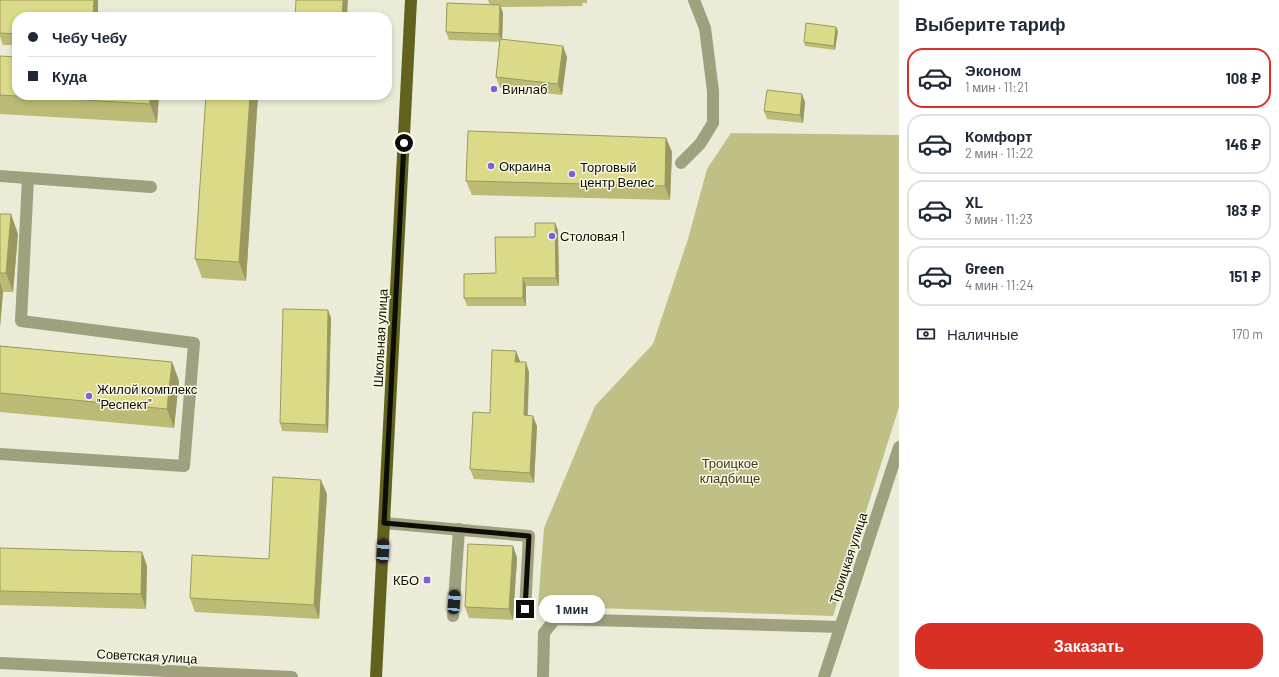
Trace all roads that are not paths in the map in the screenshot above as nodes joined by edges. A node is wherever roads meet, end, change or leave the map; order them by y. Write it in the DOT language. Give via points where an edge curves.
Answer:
graph roads {
  1 [pos="411,0"];
  2 [pos="694,0"];
  3 [pos="681,163"];
  4 [pos="0,176"];
  5 [pos="28,178"];
  6 [pos="151,187"];
  7 [pos="899,447"];
  8 [pos="0,454"];
  9 [pos="384,523"];
  10 [pos="459,529"];
  11 [pos="525,609"];
  12 [pos="453,616"];
  13 [pos="840,627"];
  14 [pos="0,663"];
  15 [pos="292,677"];
  16 [pos="376,677"];
  17 [pos="543,677"];
  18 [pos="824,677"];
  1 -- 9 [label="main road, Школьная улица"];
  2 -- 3 [label="street" via="705,28 713,91 713,123 700,144"];
  4 -- 5 [label="street"];
  5 -- 6 [label="street"];
  5 -- 8 [label="street" via="21,321 194,343 184,466"];
  7 -- 13 [label="street, Троицкая улица"];
  9 -- 10 [label="street"];
  9 -- 16 [label="main road, Школьная улица"];
  10 -- 11 [label="street" via="529,536"];
  10 -- 12 [label="street"];
  13 -- 17 [label="street" via="555,619 544,633"];
  13 -- 18 [label="street, Троицкая улица"];
  14 -- 15 [label="street, Советская улица"];
}
